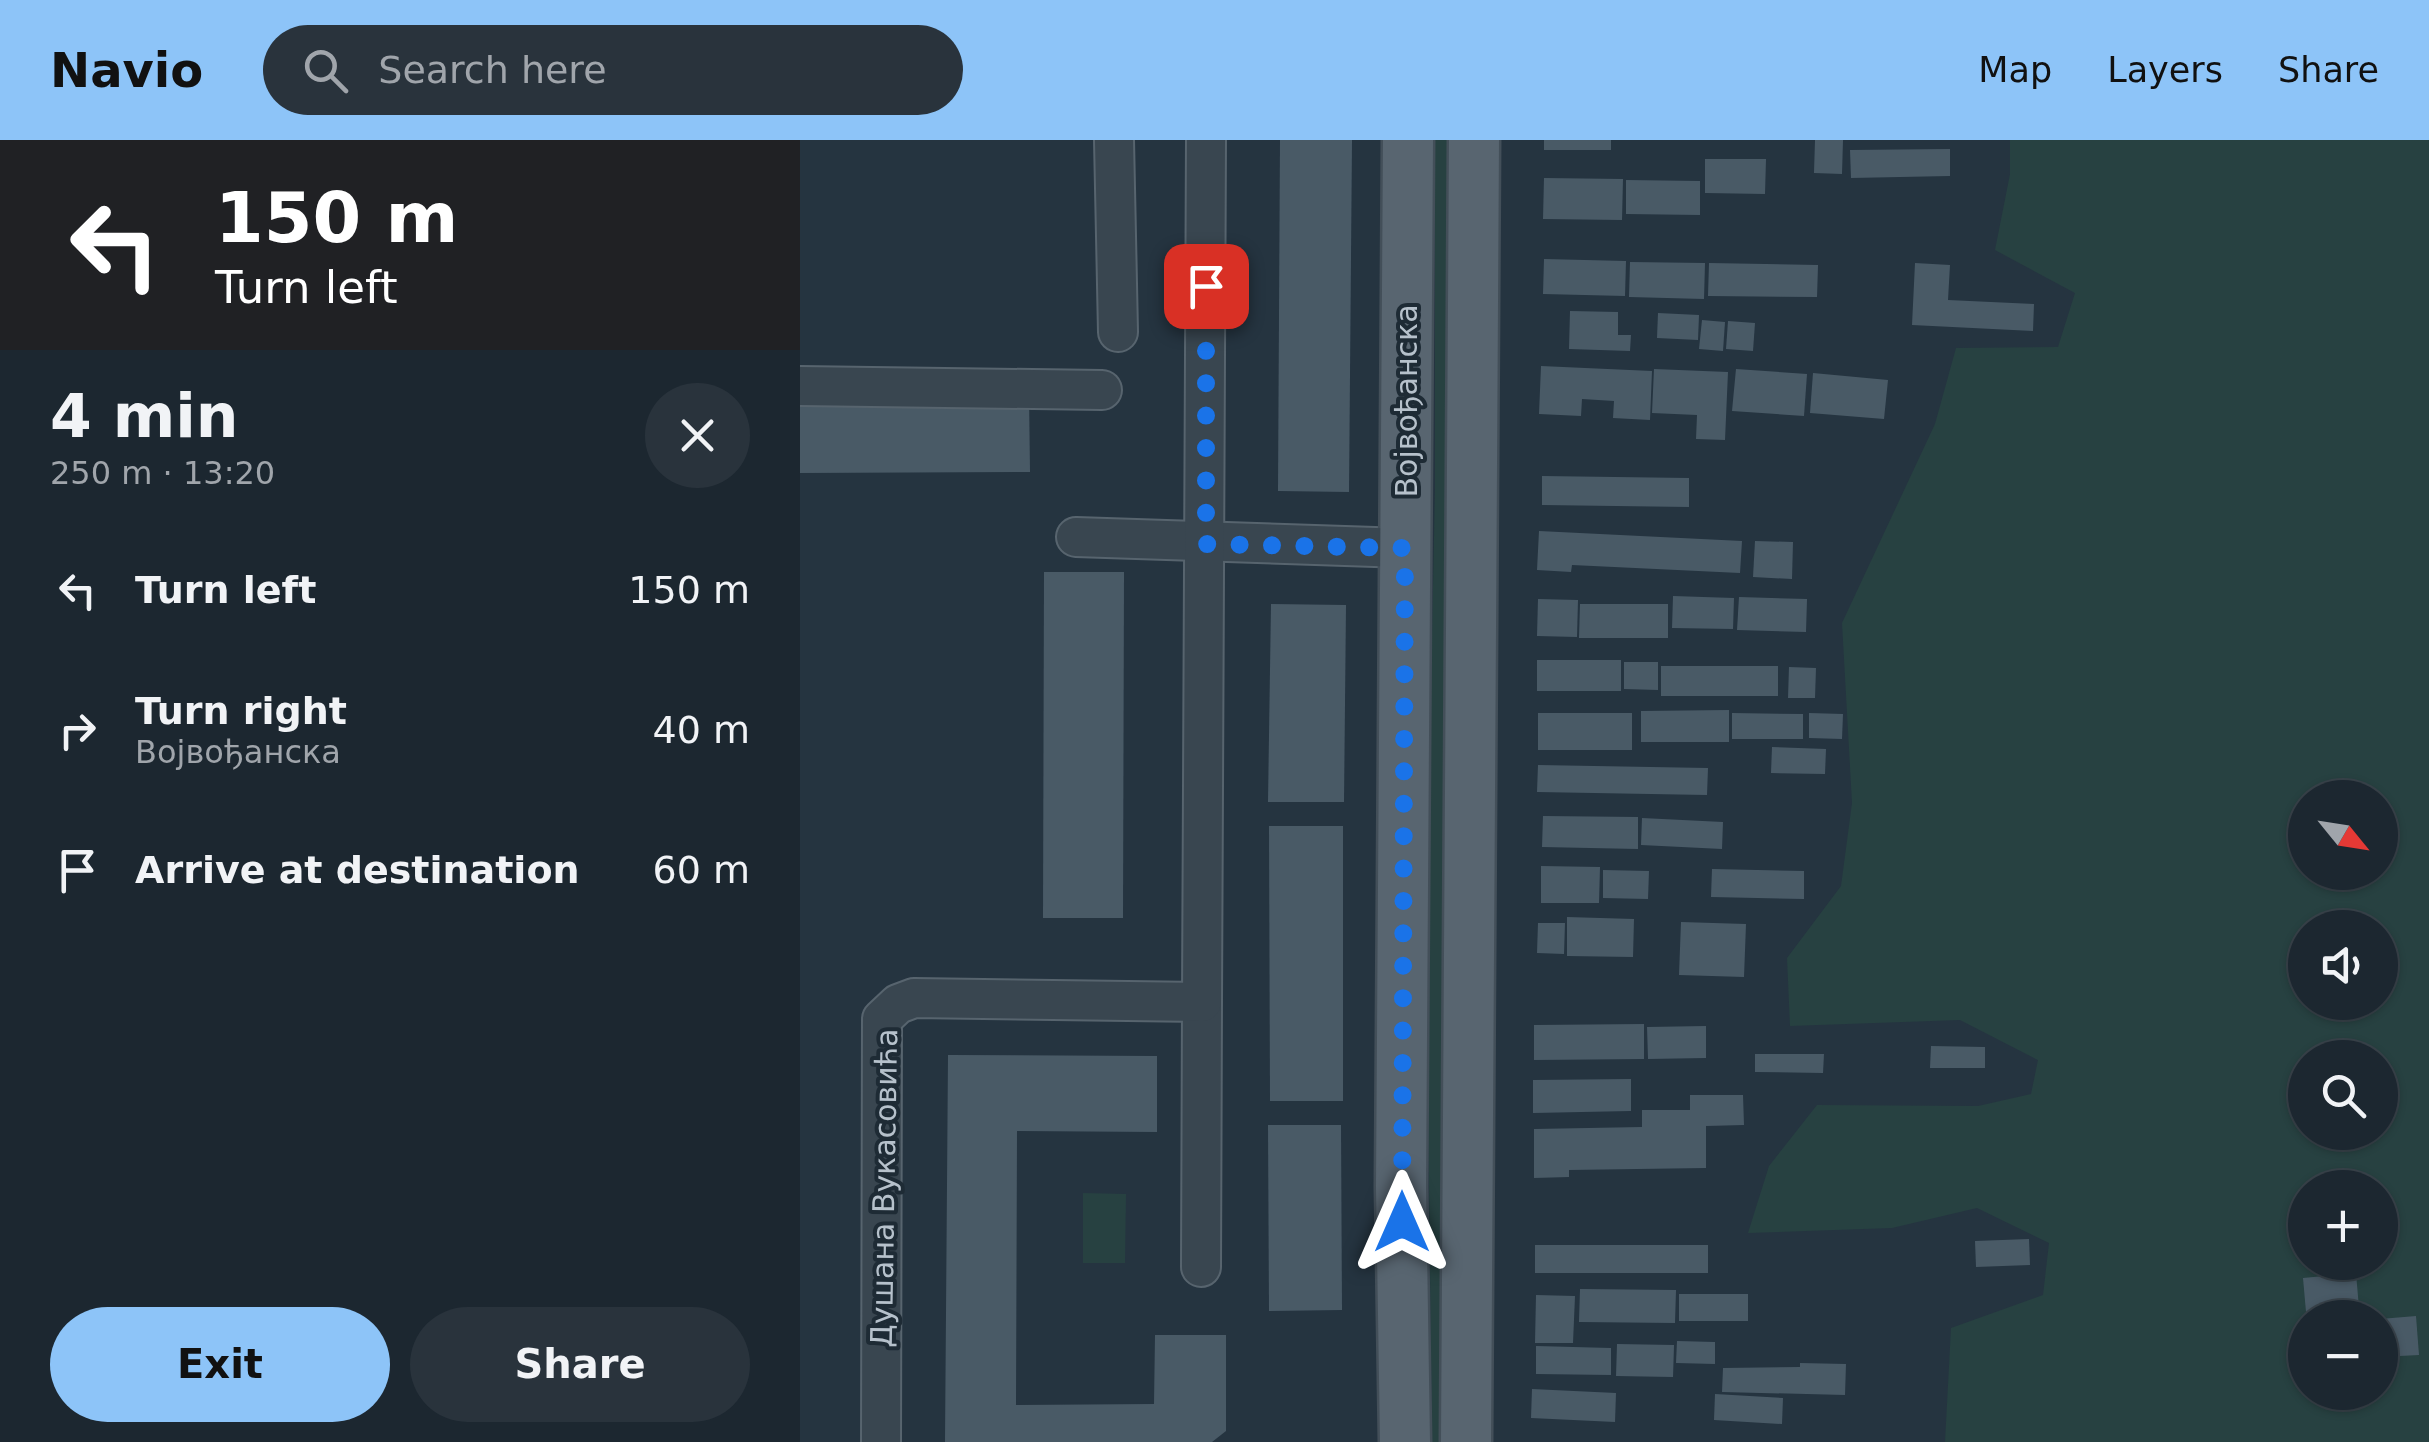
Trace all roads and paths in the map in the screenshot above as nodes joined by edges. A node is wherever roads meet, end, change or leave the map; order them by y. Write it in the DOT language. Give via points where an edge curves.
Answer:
graph roads {
  1 [pos="1114,140"];
  2 [pos="1206,140"];
  3 [pos="1408,140"];
  4 [pos="1474,140"];
  5 [pos="1118,332"];
  6 [pos="800,386"];
  7 [pos="1102,390"];
  8 [pos="1076,536"];
  9 [pos="1206,544"];
  10 [pos="1405,548"];
  11 [pos="1202,1002"];
  12 [pos="1201,1267"];
  13 [pos="881,1442"];
  14 [pos="1404,1442"];
  15 [pos="1466,1442"];
  1 -- 5 [label="lane"];
  2 -- 9 [label="lane"];
  3 -- 10 [label="main road, Војвођанска"];
  4 -- 15 [label="main road"];
  6 -- 7 [label="lane"];
  8 -- 9 [label="lane"];
  9 -- 10 [label="lane"];
  9 -- 11 [label="lane"];
  10 -- 14 [label="main road, Војвођанска"];
  11 -- 12 [label="lane"];
  11 -- 13 [label="lane, Душана Вукасовића" via="914,998 882,1018"];
}
